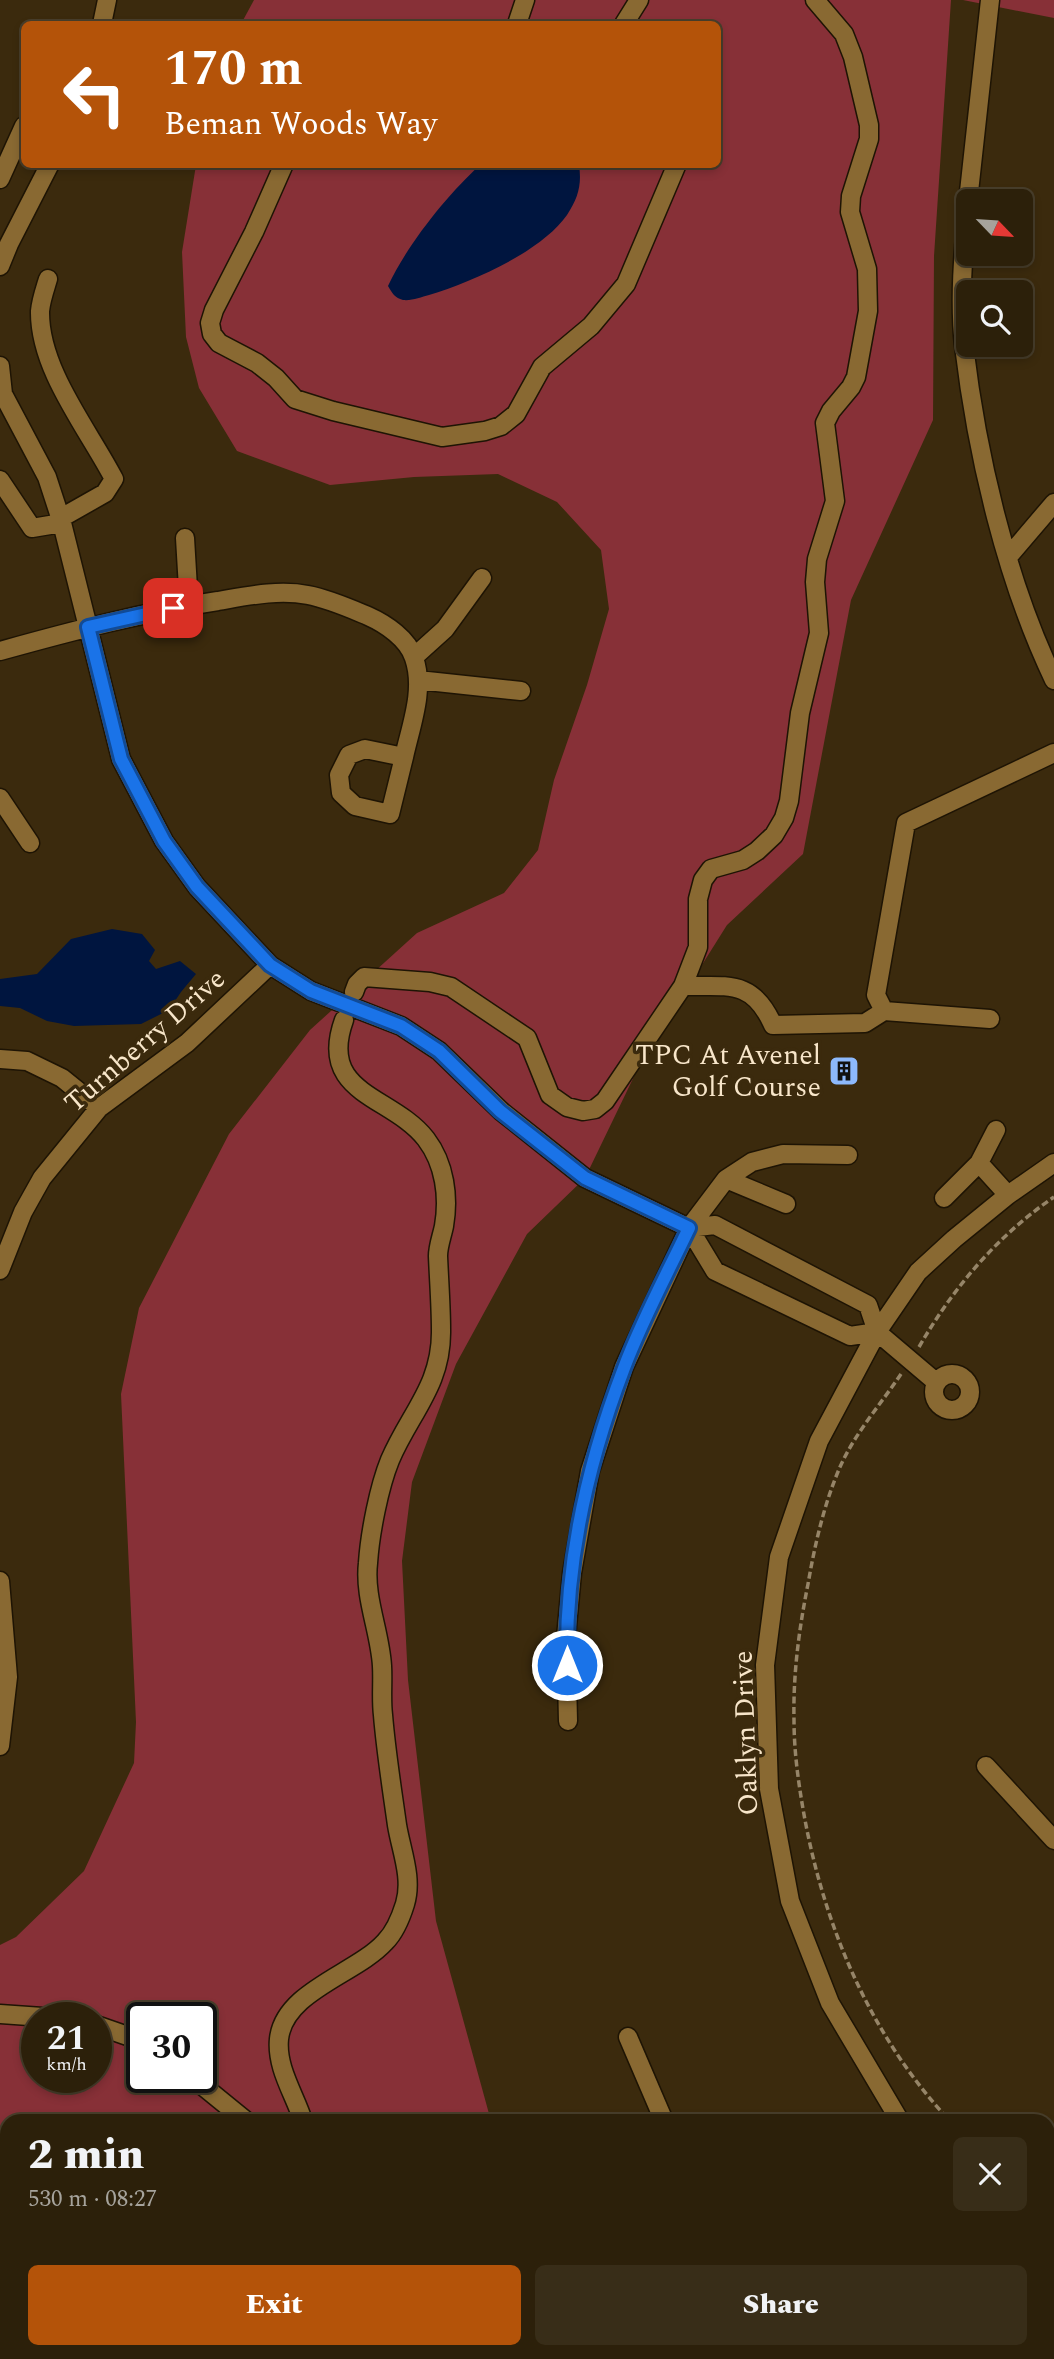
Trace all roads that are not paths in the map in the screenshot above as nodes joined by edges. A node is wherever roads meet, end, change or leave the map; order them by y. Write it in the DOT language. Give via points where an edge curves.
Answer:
graph roads {
  1 [pos="107,0"];
  2 [pos="525,0"];
  3 [pos="639,0"];
  4 [pos="815,0"];
  5 [pos="990,0"];
  6 [pos="103,21"];
  7 [pos="518,21"];
  8 [pos="626,21"];
  9 [pos="21,133"];
  10 [pos="48,168"];
  11 [pos="282,168"];
  12 [pos="675,168"];
  13 [pos="0,179"];
  14 [pos="969,189"];
  15 [pos="963,266"];
  16 [pos="0,267"];
  17 [pos="48,279"];
  18 [pos="0,366"];
  19 [pos="0,480"];
  20 [pos="1054,503"];
  21 [pos="62,520"];
  22 [pos="185,538"];
  23 [pos="1008,557"];
  24 [pos="482,578"];
  25 [pos="189,605"];
  26 [pos="88,627"];
  27 [pos="0,651"];
  28 [pos="414,657"];
  29 [pos="418,680"];
  30 [pos="1054,680"];
  31 [pos="521,691"];
  32 [pos="1054,753"];
  33 [pos="404,757"];
  34 [pos="0,798"];
  35 [pos="30,843"];
  36 [pos="270,965"];
  37 [pos="683,986"];
  38 [pos="354,992"];
  39 [pos="884,1012"];
  40 [pos="344,1020"];
  41 [pos="990,1020"];
  42 [pos="0,1059"];
  43 [pos="99,1108"];
  44 [pos="996,1130"];
  45 [pos="848,1155"];
  46 [pos="979,1163"];
  47 [pos="1054,1163"];
  48 [pos="726,1179"];
  49 [pos="1008,1195"];
  50 [pos="944,1198"];
  51 [pos="786,1204"];
  52 [pos="689,1228"];
  53 [pos="0,1270"];
  54 [pos="877,1332"];
  55 [pos="936,1382"];
  56 [pos="0,1581"];
  57 [pos="2,1643"];
  58 [pos="568,1721"];
  59 [pos="0,1746"];
  60 [pos="986,1766"];
  61 [pos="1054,1840"];
  62 [pos="0,2014"];
  63 [pos="21,2015"];
  64 [pos="628,2036"];
  65 [pos="212,2093"];
  66 [pos="237,2114"];
  67 [pos="300,2114"];
  68 [pos="661,2114"];
  69 [pos="896,2114"];
  1 -- 6 [label="street"];
  2 -- 7 [label="street"];
  3 -- 8 [label="street"];
  4 -- 37 [label="street" via="844,34 869,125 850,212 867,268 868,311 856,377 825,423 835,501 817,559 818,633 800,713 789,800 774,835 757,851 711,869 703,880 698,899 698,947"];
  5 -- 14 [label="street"];
  9 -- 13 [label="street"];
  10 -- 16 [label="street"];
  11 -- 12 [label="street" via="214,310 212,334 219,343 257,363 295,398 442,437 501,426 516,414 542,367 591,326 630,275"];
  15 -- 23 [label="street" via="964,345 985,467"];
  17 -- 21 [label="street" via="40,309 45,350 114,479 106,494"];
  18 -- 21 [label="street" via="3,394 47,477"];
  19 -- 21 [label="street" via="32,528"];
  20 -- 23 [label="street"];
  21 -- 26 [label="street"];
  22 -- 25 [label="street"];
  23 -- 30 [label="street" via="1033,636"];
  24 -- 28 [label="street" via="445,629"];
  25 -- 26 [label="street"];
  25 -- 28 [label="street" via="273,593 307,594 377,620 405,641"];
  26 -- 27 [label="street"];
  26 -- 36 [label="street" via="121,759 164,841 197,887"];
  28 -- 29 [label="street"];
  29 -- 31 [label="street"];
  29 -- 33 [label="street"];
  32 -- 39 [label="street" via="906,823 876,995"];
  34 -- 35 [label="street"];
  36 -- 43 [label="street, Turnberry Drive" via="187,1043"];
  36 -- 52 [label="street" via="311,991 401,1026 439,1051 500,1111 585,1178"];
  37 -- 38 [label="street" via="605,1101 583,1111 550,1095 527,1038 451,987 364,978"];
  37 -- 39 [label="street" via="739,988 765,1007 773,1025 865,1023"];
  39 -- 41 [label="street"];
  40 -- 67 [label="street" via="338,1048 347,1079 426,1139 446,1186 447,1207 438,1253 439,1363 390,1462 368,1562 367,1590 382,1664 383,1715 407,1879 406,1900 385,1942 310,1993 283,2023 279,2040 284,2073"];
  42 -- 43 [label="street" via="27,1061 62,1078"];
  43 -- 53 [label="street, Turnberry Drive" via="42,1178"];
  44 -- 46 [label="street"];
  45 -- 48 [label="street" via="782,1154 751,1162"];
  46 -- 49 [label="street"];
  46 -- 50 [label="street"];
  47 -- 49 [label="street, Oaklyn Drive"];
  48 -- 51 [label="street"];
  48 -- 52 [label="street"];
  49 -- 54 [label="street, Oaklyn Drive" via="918,1272"];
  52 -- 54 [label="street" via="715,1225 868,1306"];
  52 -- 54 [label="street" via="715,1271 850,1336"];
  52 -- 58 [label="street" via="624,1367 590,1471 566,1637"];
  54 -- 55 [label="street"];
  54 -- 69 [label="street, Oaklyn Drive" via="819,1441 779,1557 765,1678 769,1789 790,1902 830,2003"];
  56 -- 57 [label="street"];
  57 -- 59 [label="street" via="8,1677"];
  60 -- 61 [label="street"];
  62 -- 63 [label="street"];
  64 -- 68 [label="street"];
  65 -- 66 [label="street"];
}
